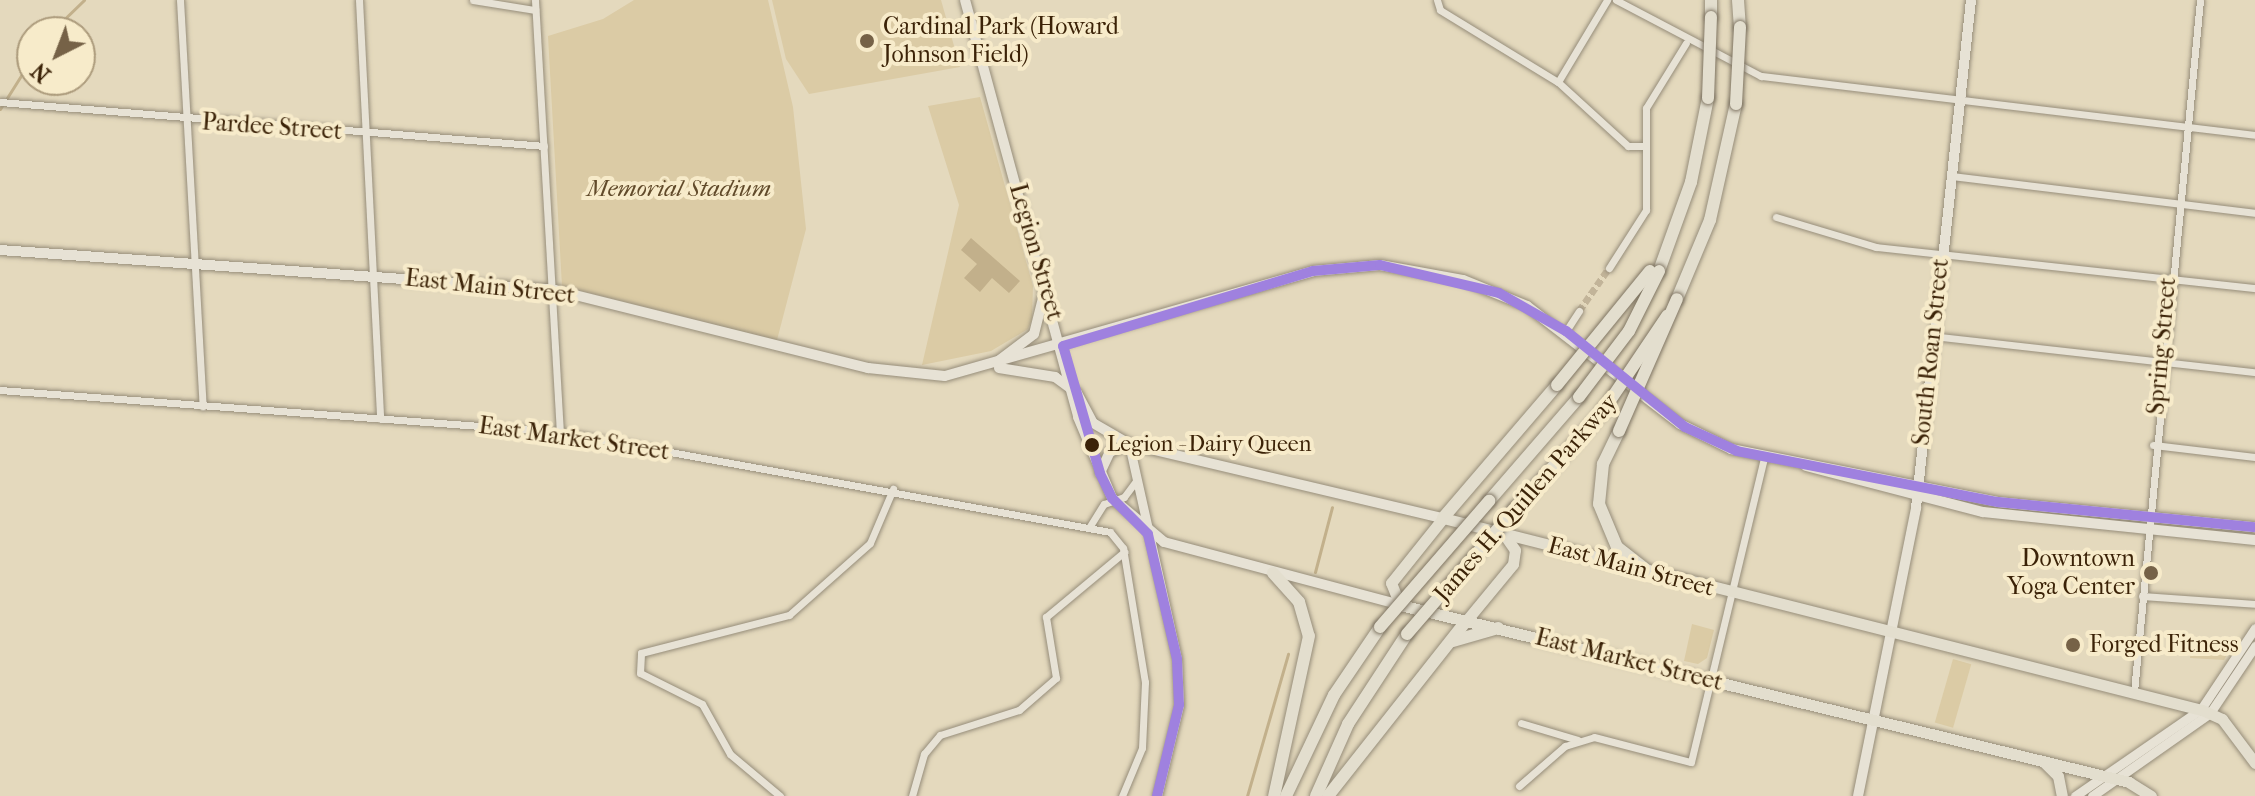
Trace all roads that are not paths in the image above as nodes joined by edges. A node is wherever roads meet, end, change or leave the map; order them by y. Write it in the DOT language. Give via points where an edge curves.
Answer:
graph roads {
  1 [pos="180,0"];
  2 [pos="359,0"];
  3 [pos="473,0"];
  4 [pos="535,0"];
  5 [pos="965,0"];
  6 [pos="1607,0"];
  7 [pos="1616,0"];
  8 [pos="1711,0"];
  9 [pos="1738,0"];
  10 [pos="1971,0"];
  11 [pos="2200,0"];
  12 [pos="1436,2"];
  13 [pos="535,10"];
  14 [pos="1686,43"];
  15 [pos="1558,82"];
  16 [pos="1960,100"];
  17 [pos="0,102"];
  18 [pos="187,121"];
  19 [pos="2185,126"];
  20 [pos="367,133"];
  21 [pos="2255,135"];
  22 [pos="544,146"];
  23 [pos="1643,146"];
  24 [pos="1951,176"];
  25 [pos="2176,203"];
  26 [pos="2255,213"];
  27 [pos="1776,217"];
  28 [pos="0,250"];
  29 [pos="1942,254"];
  30 [pos="197,262"];
  31 [pos="1609,268"];
  32 [pos="1655,271"];
  33 [pos="374,274"];
  34 [pos="2168,280"];
  35 [pos="1046,285"];
  36 [pos="2255,288"];
  37 [pos="555,290"];
  38 [pos="1677,299"];
  39 [pos="1579,311"];
  40 [pos="1566,331"];
  41 [pos="1932,336"];
  42 [pos="1063,346"];
  43 [pos="2160,361"];
  44 [pos="989,367"];
  45 [pos="2255,372"];
  46 [pos="0,390"];
  47 [pos="1077,393"];
  48 [pos="203,406"];
  49 [pos="380,418"];
  50 [pos="560,432"];
  51 [pos="1129,444"];
  52 [pos="2153,445"];
  53 [pos="1764,457"];
  54 [pos="2255,457"];
  55 [pos="1806,466"];
  56 [pos="1100,473"];
  57 [pos="1139,475"];
  58 [pos="1918,485"];
  59 [pos="893,489"];
  60 [pos="1112,498"];
  61 [pos="1917,498"];
  62 [pos="1443,518"];
  63 [pos="2148,523"];
  64 [pos="1093,526"];
  65 [pos="2255,527"];
  66 [pos="1503,533"];
  67 [pos="1148,534"];
  68 [pos="2255,540"];
  69 [pos="1124,552"];
  70 [pos="1648,571"];
  71 [pos="1273,573"];
  72 [pos="1731,592"];
  73 [pos="2142,596"];
  74 [pos="2255,604"];
  75 [pos="1400,605"];
  76 [pos="1466,621"];
  77 [pos="1498,628"];
  78 [pos="2255,628"];
  79 [pos="1889,632"];
  80 [pos="1447,646"];
  81 [pos="2255,646"];
  82 [pos="1709,680"];
  83 [pos="2134,692"];
  84 [pos="2205,711"];
  85 [pos="1870,718"];
  86 [pos="1521,723"];
  87 [pos="1578,740"];
  88 [pos="2043,761"];
  89 [pos="2255,763"];
  90 [pos="2112,778"];
  91 [pos="1519,786"];
  92 [pos="780,796"];
  93 [pos="912,796"];
  94 [pos="1122,796"];
  95 [pos="1157,796"];
  96 [pos="1274,796"];
  97 [pos="1286,796"];
  98 [pos="1316,796"];
  99 [pos="1328,796"];
  100 [pos="1858,796"];
  101 [pos="2062,796"];
  102 [pos="2075,796"];
  103 [pos="2092,796"];
  104 [pos="2151,796"];
  1 -- 18 [label="street"];
  2 -- 20 [label="street"];
  3 -- 13 [label="street"];
  4 -- 13 [label="street"];
  5 -- 35 [label="main road, Legion Street"];
  6 -- 15 [label="street"];
  7 -- 14 [label="street"];
  8 -- 32 [label="highway, bridge" via="1708,98 1673,237"];
  9 -- 38 [label="highway, James H. Quillen Parkway, bridge" via="1736,104 1714,207"];
  10 -- 16 [label="main road, South Roan Street"];
  11 -- 19 [label="street, Spring Street"];
  12 -- 15 [label="street"];
  13 -- 22 [label="street"];
  14 -- 16 [label="street" via="1761,76"];
  14 -- 23 [label="street" via="1646,108"];
  15 -- 23 [label="street" via="1628,146"];
  16 -- 19 [label="street"];
  16 -- 24 [label="main road, South Roan Street"];
  17 -- 18 [label="street, Pardee Street"];
  18 -- 20 [label="street, Pardee Street"];
  18 -- 30 [label="street"];
  19 -- 21 [label="street"];
  19 -- 25 [label="street, Spring Street"];
  20 -- 22 [label="street, Pardee Street"];
  20 -- 33 [label="street"];
  22 -- 37 [label="street"];
  23 -- 31 [label="street" via="1646,210"];
  24 -- 25 [label="street"];
  24 -- 29 [label="main road, South Roan Street"];
  25 -- 26 [label="street"];
  25 -- 34 [label="street, Spring Street"];
  27 -- 29 [label="street" via="1876,247"];
  28 -- 30 [label="main road, East Main Street"];
  29 -- 34 [label="street"];
  29 -- 41 [label="main road, South Roan Street"];
  30 -- 33 [label="main road, East Main Street"];
  30 -- 48 [label="street"];
  32 -- 62 [label="highway, bridge"];
  32 -- 97 [label="highway, James H. Quillen Parkway, bridge" via="1629,331 1579,397 1380,627 1334,695"];
  33 -- 37 [label="main road, East Main Street"];
  33 -- 49 [label="street"];
  34 -- 36 [label="street"];
  34 -- 43 [label="street, Spring Street"];
  35 -- 42 [label="main road, Legion Street"];
  35 -- 44 [label="main road" via="1034,334"];
  37 -- 44 [label="main road, East Main Street" via="868,368 945,376"];
  37 -- 50 [label="street"];
  38 -- 70 [label="highway, bridge" via="1603,464 1599,504 1617,547"];
  38 -- 98 [label="highway, James H. Quillen Parkway, bridge" via="1603,411 1407,634 1348,724"];
  39 -- 40 [label="street"];
  40 -- 42 [label="main road, East Main Street" via="1477,284 1371,265 1313,271"];
  40 -- 53 [label="main road, East Main Street" via="1685,427"];
  41 -- 43 [label="street"];
  41 -- 58 [label="main road, South Roan Street"];
  42 -- 44 [label="main road, East Main Street"];
  42 -- 47 [label="main road, Legion Street"];
  43 -- 45 [label="street"];
  43 -- 52 [label="street, Spring Street"];
  44 -- 47 [label="main road" via="1049,374"];
  46 -- 48 [label="street, East Market Street"];
  47 -- 51 [label="main road, East Main Street" via="1093,423"];
  47 -- 56 [label="main road, Legion Street"];
  48 -- 49 [label="street, East Market Street"];
  49 -- 50 [label="street, East Market Street"];
  50 -- 59 [label="street, East Market Street"];
  51 -- 56 [label="main road" via="1110,452"];
  51 -- 57 [label="street"];
  51 -- 62 [label="main road, East Main Street"];
  52 -- 54 [label="street"];
  52 -- 63 [label="street, Spring Street"];
  53 -- 55 [label="main road, East Main Street"];
  53 -- 72 [label="street"];
  55 -- 58 [label="main road"];
  55 -- 61 [label="main road"];
  56 -- 60 [label="main road, Legion Street"];
  57 -- 60 [label="street" via="1132,491"];
  57 -- 67 [label="street"];
  58 -- 61 [label="main road, South Roan Street"];
  58 -- 63 [label="main road"];
  59 -- 64 [label="street, East Market Street"];
  59 -- 92 [label="street" via="870,543 789,615 641,653 640,673 702,704 730,754"];
  60 -- 64 [label="street"];
  60 -- 67 [label="main road, Legion Street"];
  61 -- 63 [label="main road" via="1999,515"];
  61 -- 79 [label="main road, South Roan Street"];
  62 -- 66 [label="main road, East Main Street"];
  62 -- 75 [label="main road" via="1392,578"];
  63 -- 65 [label="main road"];
  63 -- 68 [label="main road"];
  63 -- 73 [label="street, Spring Street"];
  64 -- 69 [label="street" via="1119,540"];
  66 -- 70 [label="main road, East Main Street"];
  66 -- 76 [label="main road" via="1515,550 1513,564"];
  67 -- 71 [label="main road, East Market Street"];
  67 -- 95 [label="street" via="1177,659 1179,705"];
  69 -- 93 [label="street" via="1046,617 1056,678 1019,710 940,735 924,754"];
  69 -- 94 [label="street" via="1145,682 1142,748"];
  70 -- 72 [label="main road, East Main Street"];
  71 -- 75 [label="main road, East Market Street"];
  71 -- 96 [label="highway" via="1299,602 1309,636"];
  72 -- 79 [label="main road, East Main Street"];
  72 -- 82 [label="street"];
  73 -- 74 [label="street"];
  73 -- 83 [label="street, Spring Street"];
  75 -- 76 [label="main road, East Market Street"];
  76 -- 77 [label="main road, East Market Street"];
  76 -- 80 [label="highway"];
  77 -- 80 [label="highway"];
  77 -- 82 [label="main road, East Market Street"];
  78 -- 84 [label="street"];
  79 -- 83 [label="main road, East Main Street"];
  79 -- 85 [label="main road, South Roan Street"];
  80 -- 99 [label="highway"];
  81 -- 84 [label="street"];
  82 -- 85 [label="main road, East Market Street"];
  82 -- 87 [label="street" via="1691,762 1605,739"];
  83 -- 84 [label="main road, East Main Street"];
  84 -- 89 [label="main road"];
  84 -- 90 [label="street"];
  85 -- 88 [label="main road, East Market Street"];
  85 -- 100 [label="main road, South Roan Street"];
  86 -- 87 [label="street"];
  87 -- 91 [label="street"];
  88 -- 90 [label="main road, East Market Street"];
  88 -- 101 [label="main road" via="2058,776"];
  90 -- 102 [label="street"];
  90 -- 103 [label="street"];
  90 -- 104 [label="main road, East Market Street"];
}
